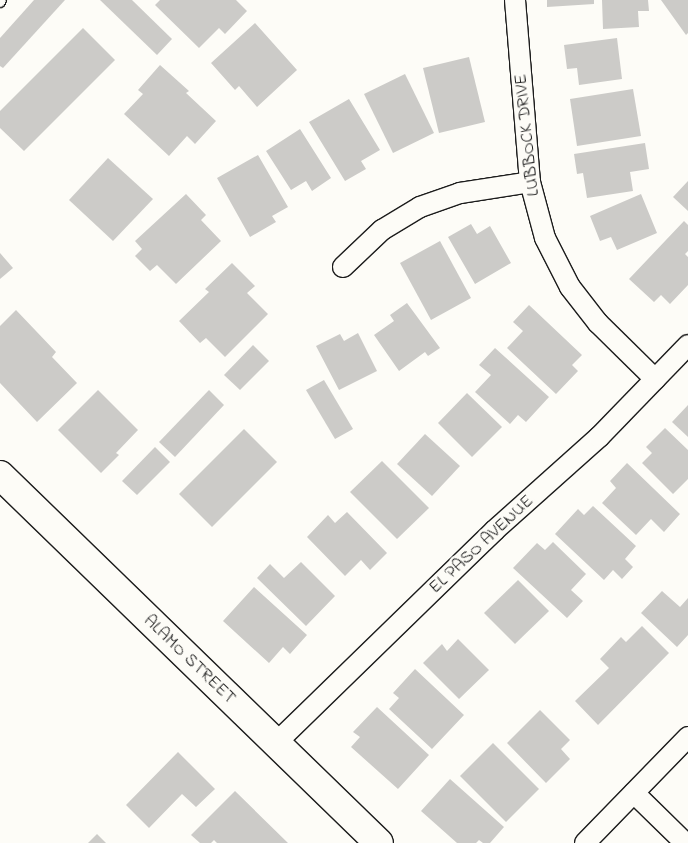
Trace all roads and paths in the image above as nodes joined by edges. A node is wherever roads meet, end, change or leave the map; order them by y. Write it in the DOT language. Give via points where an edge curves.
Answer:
graph roads {
  1 [pos="515,0"];
  2 [pos="530,182"];
  3 [pos="343,267"];
  4 [pos="688,345"];
  5 [pos="655,379"];
  6 [pos="0,475"];
  7 [pos="688,737"];
  8 [pos="275,744"];
  9 [pos="634,794"];
  10 [pos="379,843"];
  11 [pos="585,843"];
  12 [pos="685,843"];
  1 -- 2 [label="street, LUBBOCK DRIVE"];
  2 -- 3 [label="street" via="460,193 420,207 382,230"];
  2 -- 5 [label="street, LUBBOCK DRIVE" via="545,238 570,287 598,323"];
  4 -- 5 [label="street, EL PASO AVENUE"];
  5 -- 8 [label="street, EL PASO AVENUE" via="599,437 495,530"];
  6 -- 8 [label="main road, ALAMO STREET"];
  7 -- 9 [label="street"];
  8 -- 10 [label="main road, ALAMO STREET"];
  9 -- 11 [label="street"];
  9 -- 12 [label="street"];
}
